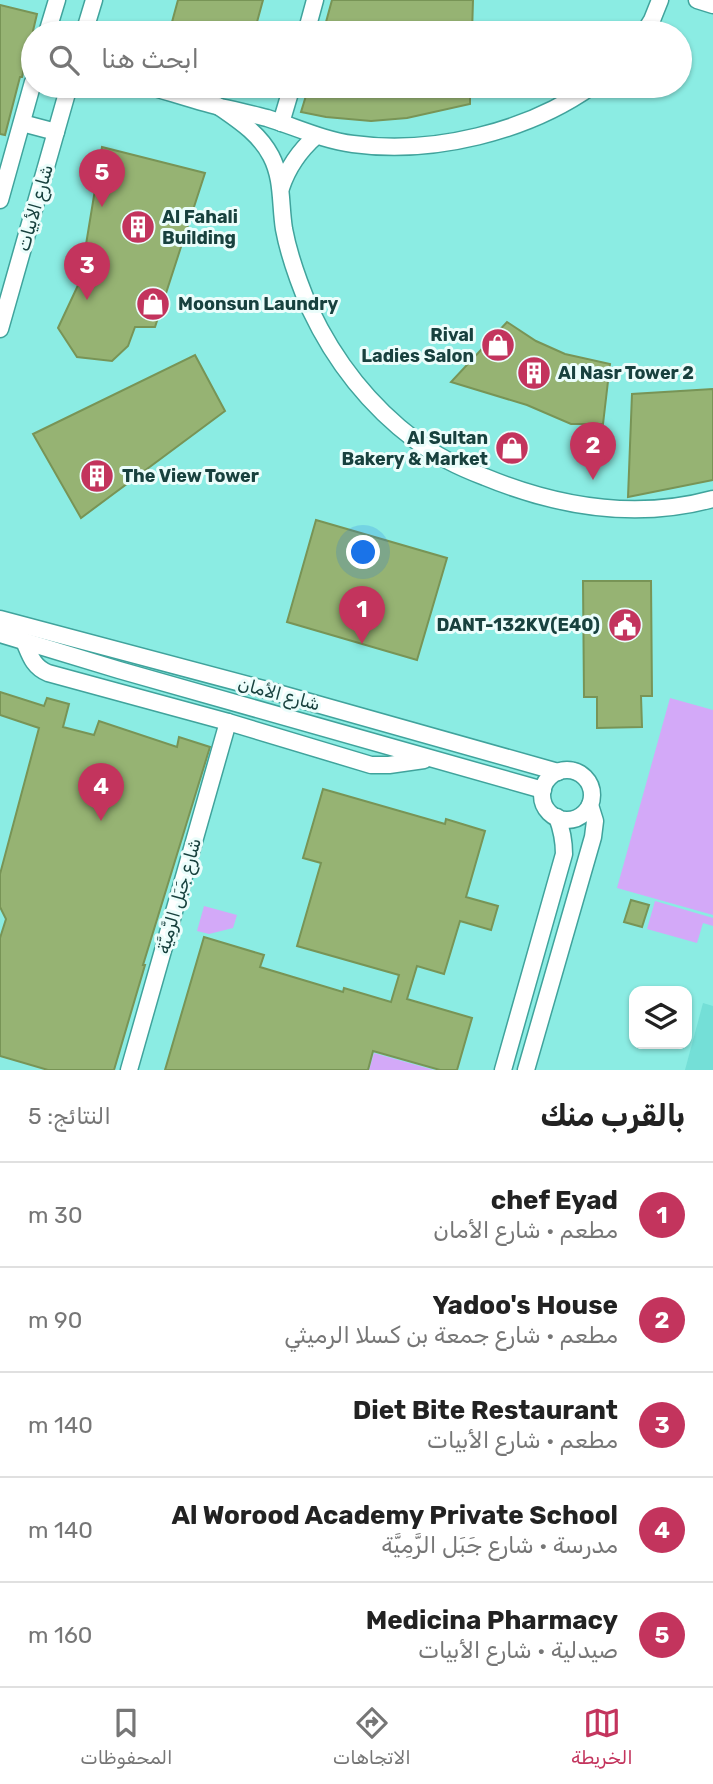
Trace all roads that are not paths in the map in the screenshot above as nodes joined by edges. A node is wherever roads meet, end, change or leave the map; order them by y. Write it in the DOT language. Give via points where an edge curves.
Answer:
graph roads {
  1 [pos="57,0"];
  2 [pos="94,0"];
  3 [pos="315,0"];
  4 [pos="660,0"];
  5 [pos="696,0"];
  6 [pos="713,5"];
  7 [pos="51,21"];
  8 [pos="88,21"];
  9 [pos="309,21"];
  10 [pos="651,21"];
  11 [pos="29,98"];
  12 [pos="67,98"];
  13 [pos="190,98"];
  14 [pos="288,98"];
  15 [pos="573,98"];
  16 [pos="218,106"];
  17 [pos="22,122"];
  18 [pos="281,123"];
  19 [pos="56,132"];
  20 [pos="316,135"];
  21 [pos="281,189"];
  22 [pos="0,201"];
  23 [pos="0,329"];
  24 [pos="713,499"];
  25 [pos="0,619"];
  26 [pos="0,634"];
  27 [pos="23,641"];
  28 [pos="124,652"];
  29 [pos="119,670"];
  30 [pos="228,722"];
  31 [pos="431,759"];
  32 [pos="558,772"];
  33 [pos="543,790"];
  34 [pos="590,805"];
  35 [pos="557,817"];
  36 [pos="129,1070"];
  37 [pos="503,1070"];
  38 [pos="526,1070"];
  1 -- 7 [label="street"];
  2 -- 8 [label="street"];
  3 -- 9 [label="street"];
  4 -- 10 [label="street"];
  5 -- 6 [label="street"];
  11 -- 17 [label="street"];
  12 -- 19 [label="street, شارع الأبيات"];
  13 -- 16 [label="street"];
  14 -- 18 [label="street"];
  15 -- 20 [label="street" via="528,121 449,141 374,146"];
  16 -- 18 [label="street"];
  16 -- 21 [label="street" via="257,136 271,155"];
  17 -- 19 [label="street"];
  17 -- 22 [label="street"];
  18 -- 20 [label="street"];
  19 -- 23 [label="street, شارع الأبيات"];
  20 -- 21 [label="street" via="290,166"];
  21 -- 24 [label="street" via="290,255 310,309 363,391 417,442 473,472 561,502 643,510"];
  25 -- 28 [label="street, شارع الأمان"];
  26 -- 27 [label="street, شارع الأمان"];
  27 -- 29 [label="street, شارع الأمان"];
  27 -- 30 [label="street" via="33,663 44,671"];
  28 -- 29 [label="street"];
  28 -- 32 [label="street, شارع الأمان"];
  29 -- 31 [label="street, شارع الأمان"];
  30 -- 31 [label="street" via="371,765"];
  30 -- 36 [label="street, شارع جَبَل الرَّمِيَّة"];
  31 -- 33 [label="street, شارع الأمان"];
  32 -- 33 [label="street"];
  32 -- 34 [label="street" via="574,771 588,781"];
  33 -- 35 [label="street" via="545,806"];
  34 -- 35 [label="street" via="572,819"];
  34 -- 38 [label="street" via="595,821 593,838"];
  35 -- 37 [label="street" via="564,854"];
}
